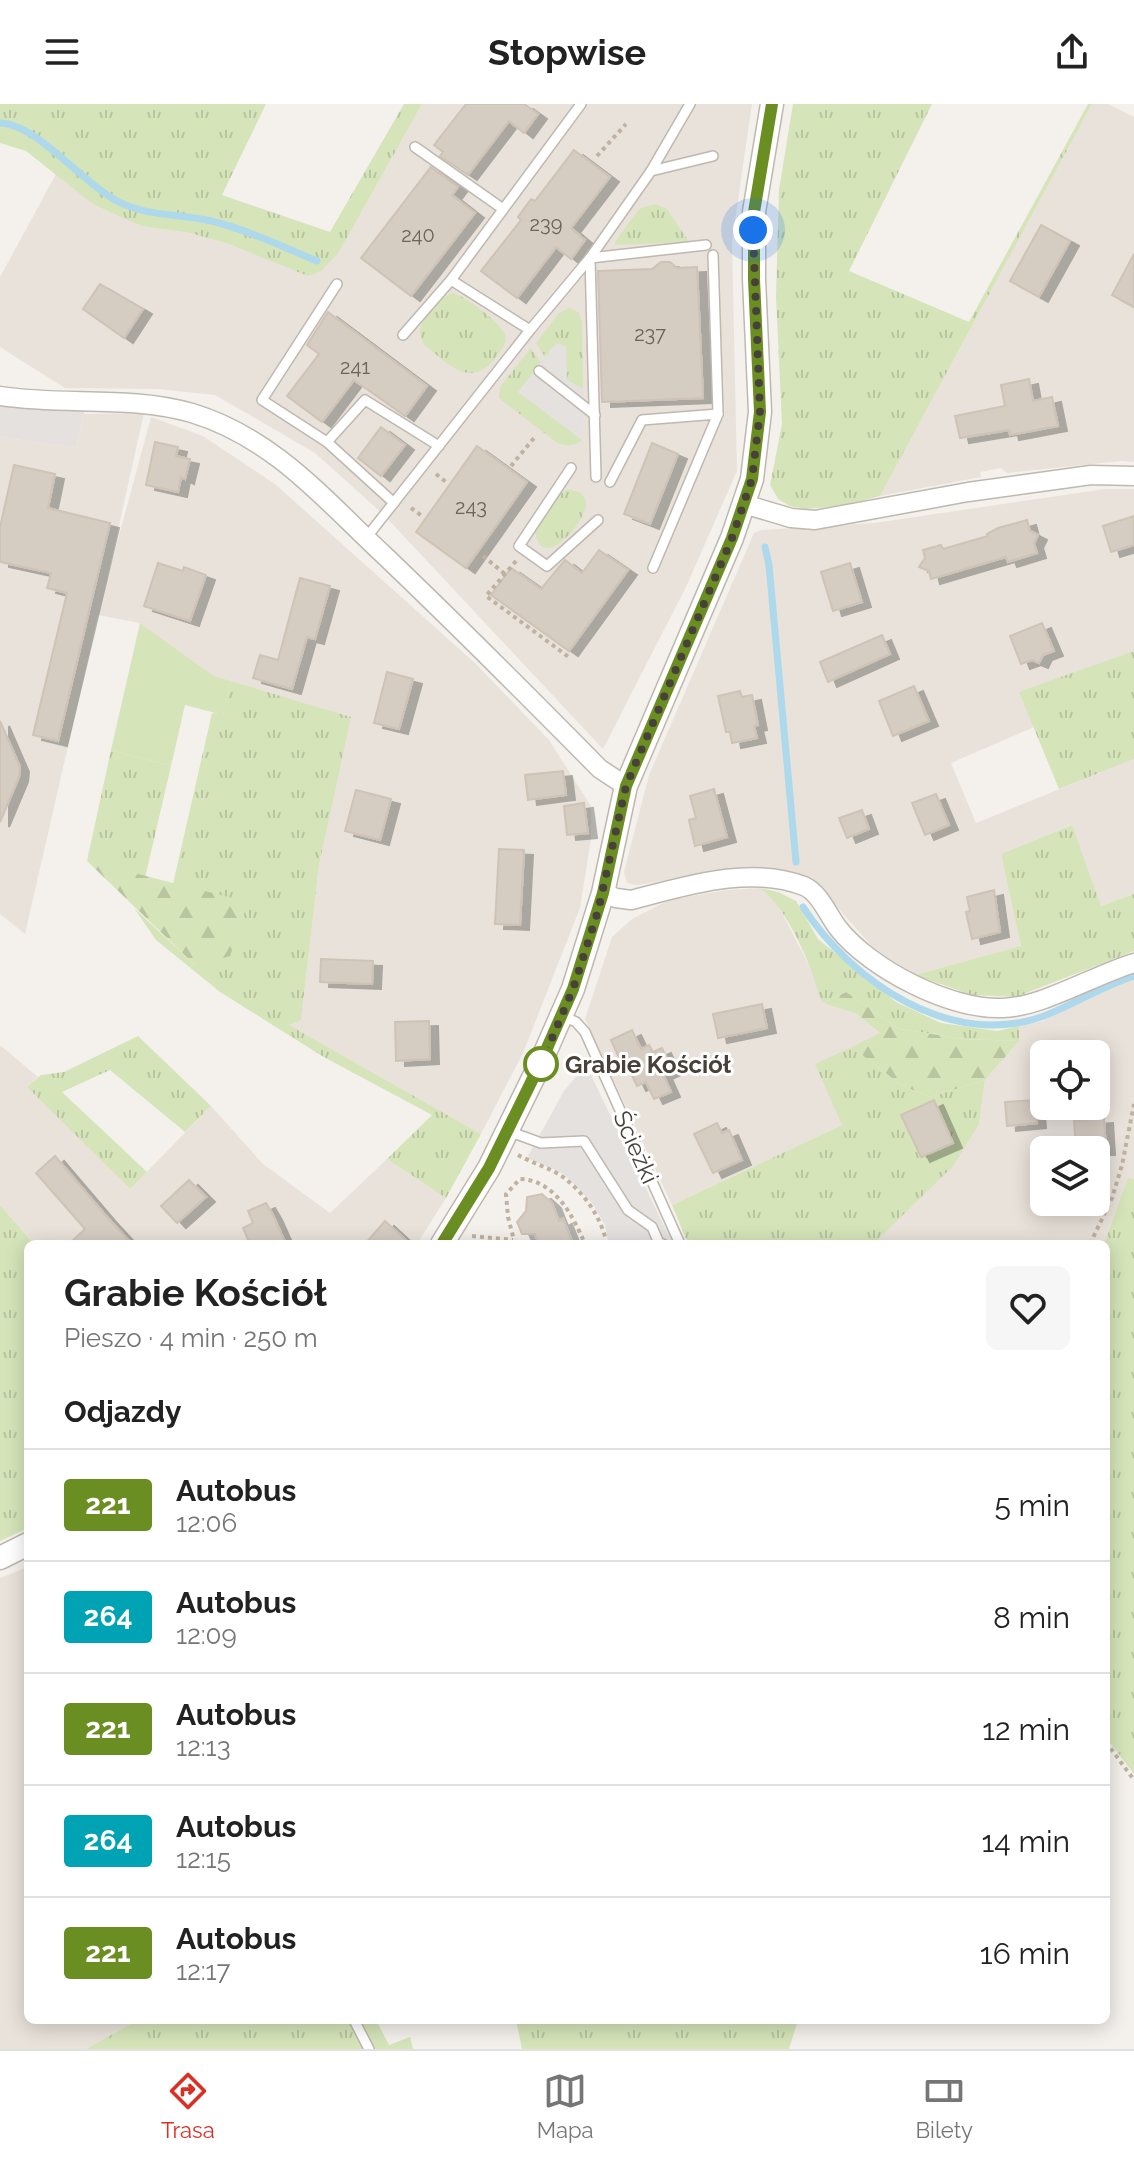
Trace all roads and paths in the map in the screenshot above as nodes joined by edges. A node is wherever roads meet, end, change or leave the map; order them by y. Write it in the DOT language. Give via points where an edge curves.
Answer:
graph roads {
  1 [pos="581,104"];
  2 [pos="690,104"];
  3 [pos="772,104"];
  4 [pos="626,124"];
  5 [pos="415,147"];
  6 [pos="597,156"];
  7 [pos="713,156"];
  8 [pos="651,171"];
  9 [pos="503,209"];
  10 [pos="706,245"];
  11 [pos="713,255"];
  12 [pos="590,258"];
  13 [pos="451,280"];
  14 [pos="337,284"];
  15 [pos="530,330"];
  16 [pos="403,335"];
  17 [pos="539,371"];
  18 [pos="0,396"];
  19 [pos="718,414"];
  20 [pos="595,415"];
  21 [pos="534,438"];
  22 [pos="327,442"];
  23 [pos="439,446"];
  24 [pos="511,466"];
  25 [pos="571,468"];
  26 [pos="1134,476"];
  27 [pos="596,477"];
  28 [pos="610,482"];
  29 [pos="394,503"];
  30 [pos="744,504"];
  31 [pos="598,520"];
  32 [pos="366,538"];
  33 [pos="526,550"];
  34 [pos="483,556"];
  35 [pos="653,568"];
  36 [pos="505,574"];
  37 [pos="570,658"];
  38 [pos="626,786"];
  39 [pos="603,893"];
  40 [pos="1134,963"];
  41 [pos="563,1016"];
  42 [pos="1134,1104"];
  43 [pos="510,1141"];
  44 [pos="467,1235"];
  45 [pos="444,1240"];
  46 [pos="501,1240"];
  47 [pos="514,1240"];
  48 [pos="583,1240"];
  49 [pos="606,1240"];
  50 [pos="659,1240"];
  51 [pos="678,1240"];
  52 [pos="1092,1240"];
  53 [pos="24,1546"];
  54 [pos="0,1558"];
  55 [pos="1110,1747"];
  56 [pos="1134,1780"];
  57 [pos="356,2024"];
  58 [pos="369,2049"];
  1 -- 9 [label="lane"];
  2 -- 8 [label="lane"];
  3 -- 30 [label="street" via="754,212 760,412"];
  4 -- 6 [label="path"];
  5 -- 9 [label="lane"];
  7 -- 8 [label="lane"];
  8 -- 12 [label="lane"];
  9 -- 13 [label="lane"];
  10 -- 12 [label="lane"];
  11 -- 19 [label="lane"];
  12 -- 15 [label="lane"];
  12 -- 20 [label="lane"];
  13 -- 15 [label="lane"];
  13 -- 16 [label="lane"];
  14 -- 22 [label="lane" via="262,400"];
  15 -- 23 [label="lane"];
  17 -- 20 [label="lane"];
  18 -- 32 [label="street" via="150,404 196,414 273,452"];
  19 -- 28 [label="lane" via="642,420"];
  19 -- 35 [label="lane"];
  20 -- 27 [label="lane"];
  21 -- 24 [label="path"];
  22 -- 23 [label="lane" via="365,400"];
  22 -- 29 [label="lane"];
  23 -- 29 [label="lane"];
  25 -- 33 [label="lane" via="519,546"];
  26 -- 30 [label="street" via="1091,475 815,520"];
  29 -- 32 [label="lane"];
  30 -- 38 [label="street"];
  31 -- 33 [label="lane" via="547,566"];
  32 -- 38 [label="street" via="600,769"];
  33 -- 36 [label="path"];
  34 -- 36 [label="path"];
  36 -- 37 [label="path" via="486,596"];
  38 -- 39 [label="street"];
  39 -- 40 [label="street" via="631,900 746,877 806,887 850,942 880,966 947,998 990,1008 1026,1005"];
  39 -- 41 [label="street"];
  41 -- 43 [label="street"];
  41 -- 51 [label="lane, Ścieżki" via="585,1032"];
  42 -- 52 [label="path" via="1112,1198"];
  43 -- 45 [label="street"];
  43 -- 49 [label="path" via="562,1176 590,1204"];
  43 -- 50 [label="lane" via="584,1141 628,1210 652,1227"];
  44 -- 46 [label="path"];
  47 -- 48 [label="path" via="506,1194 520,1179 554,1194"];
  53 -- 54 [label="street"];
  55 -- 56 [label="path"];
  57 -- 58 [label="lane"];
}
